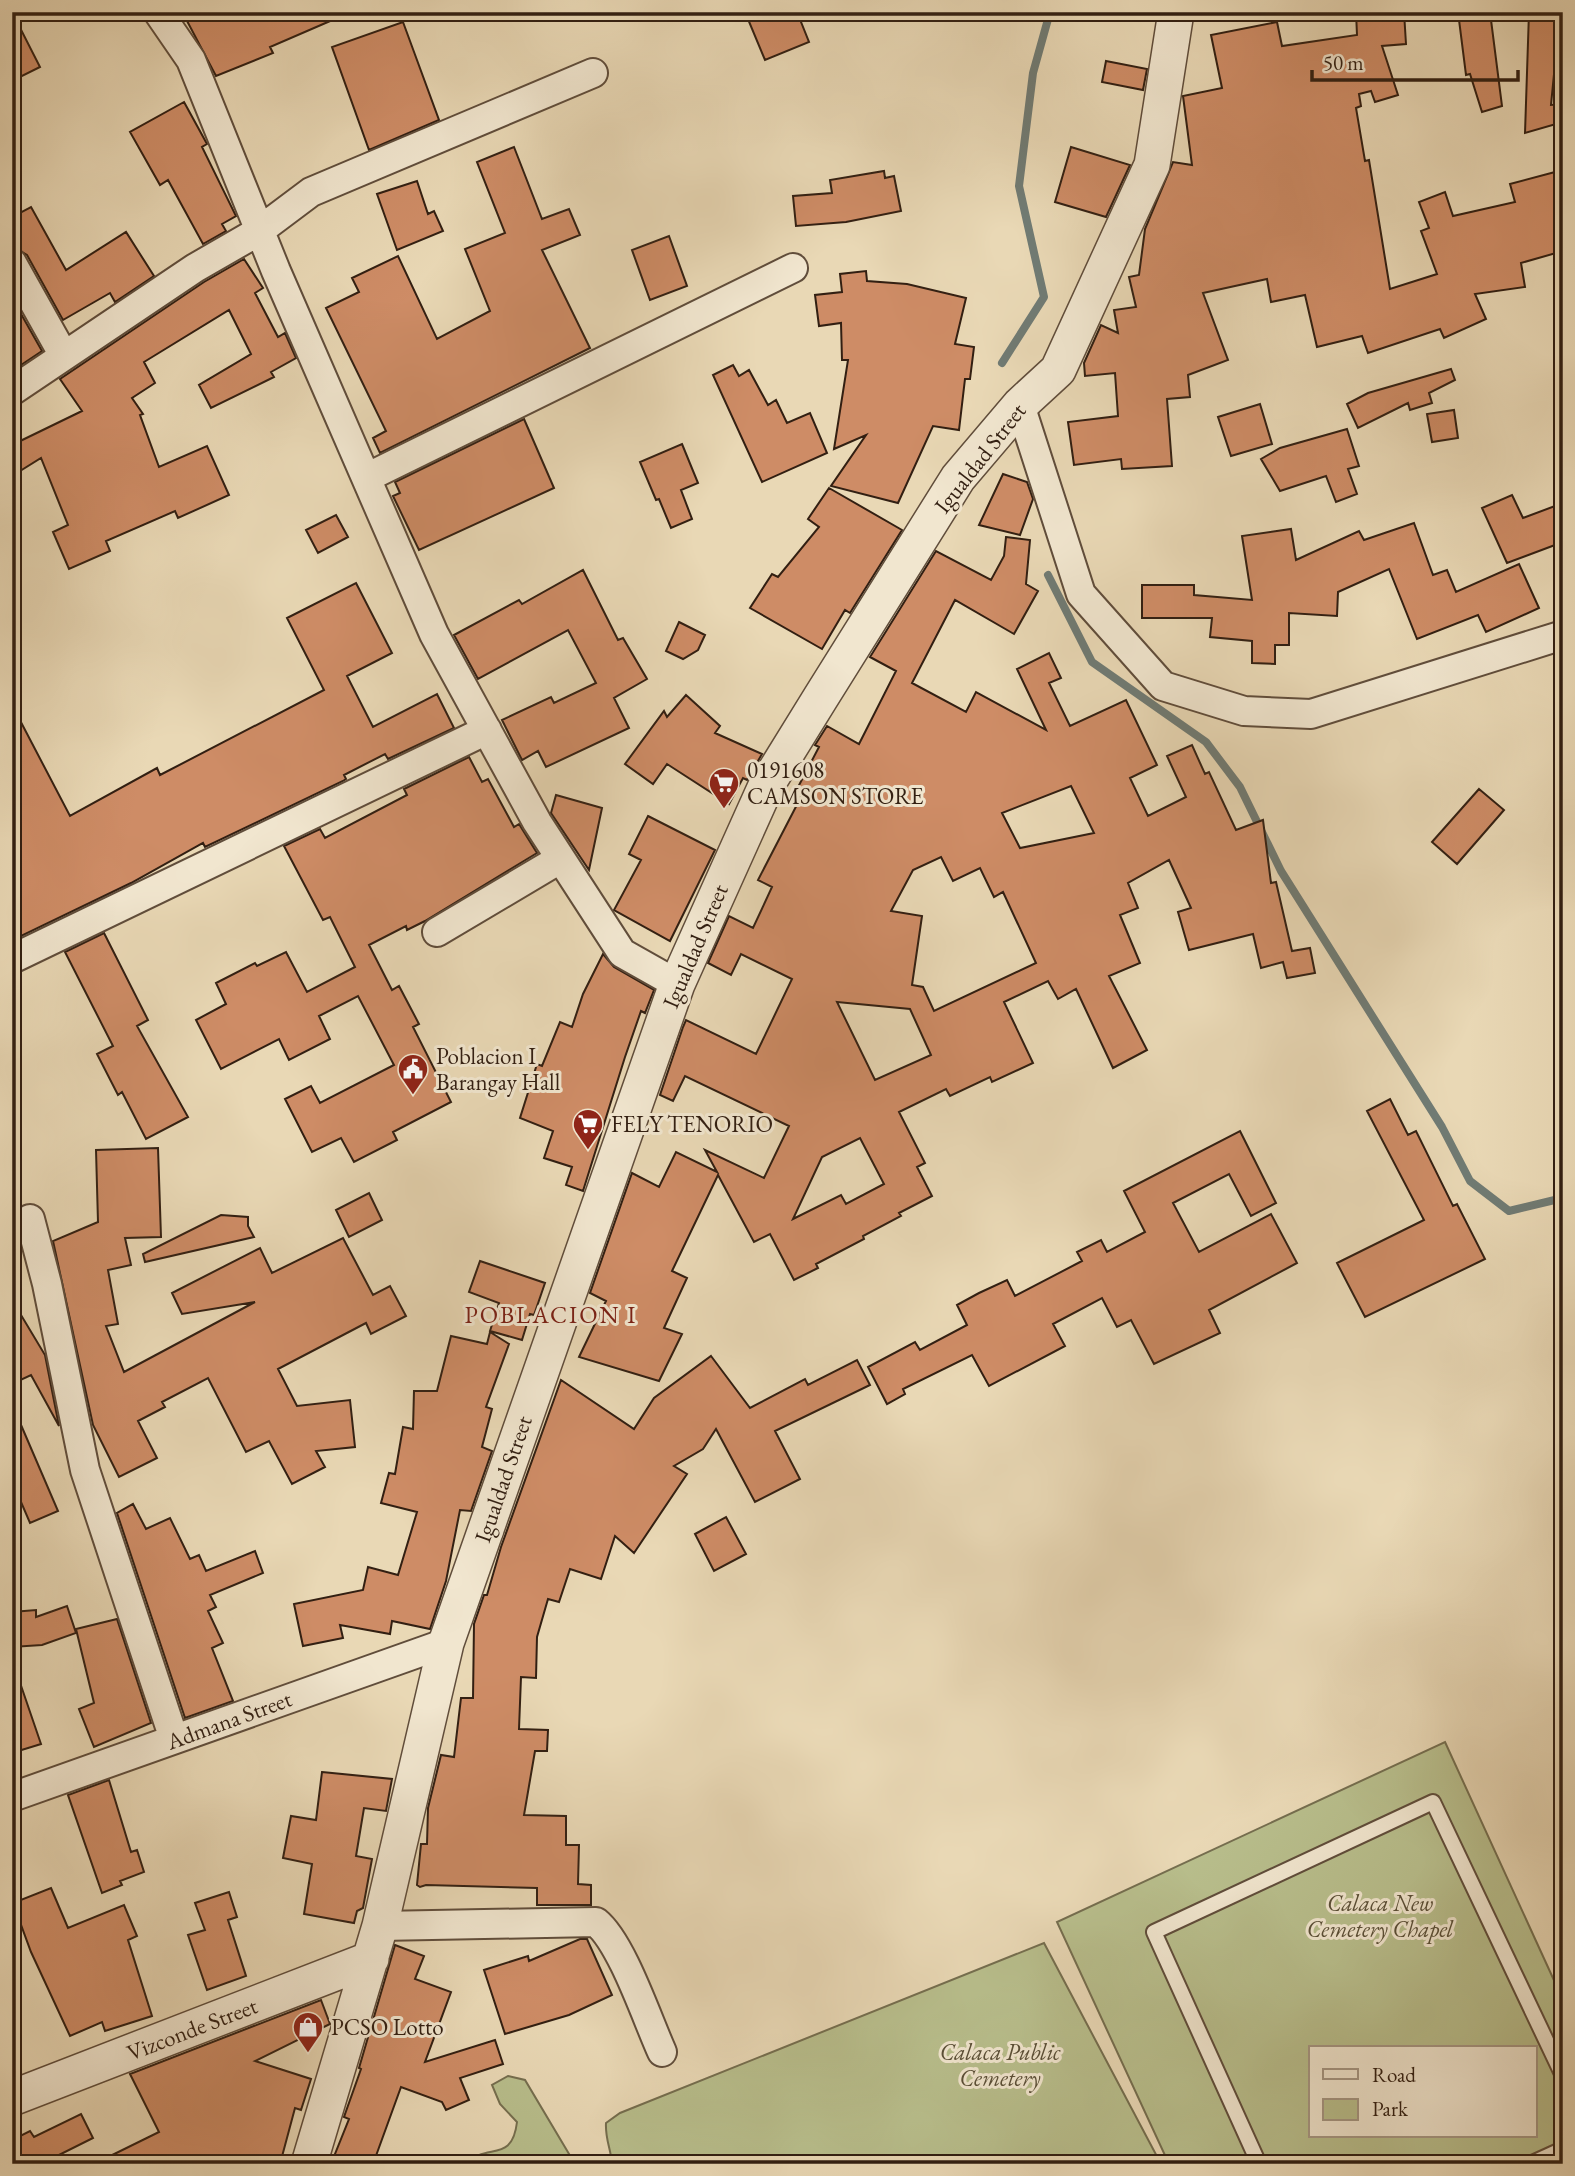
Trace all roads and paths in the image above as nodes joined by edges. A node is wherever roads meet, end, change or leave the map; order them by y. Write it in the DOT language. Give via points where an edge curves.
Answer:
graph roads {
  1 [pos="1176,12"];
  2 [pos="169,15"];
  3 [pos="593,73"];
  4 [pos="259,231"];
  5 [pos="12,263"];
  6 [pos="793,268"];
  7 [pos="64,356"];
  8 [pos="12,391"];
  9 [pos="1020,405"];
  10 [pos="368,477"];
  11 [pos="1563,635"];
  12 [pos="487,730"];
  13 [pos="561,859"];
  14 [pos="437,932"];
  15 [pos="12,959"];
  16 [pos="677,984"];
  17 [pos="30,1219"];
  18 [pos="446,1643"];
  19 [pos="174,1740"];
  20 [pos="12,1797"];
  21 [pos="380,1926"];
  22 [pos="371,1959"];
  23 [pos="662,2052"];
  24 [pos="1563,2076"];
  25 [pos="12,2098"];
  26 [pos="1563,2149"];
  27 [pos="309,2164"];
  28 [pos="1259,2164"];
  29 [pos="1530,2164"];
  1 -- 9 [label="street, Igualdad Street" via="1152,165 1058,370"];
  2 -- 4 [label="street"];
  3 -- 4 [label="street" via="311,192"];
  4 -- 7 [label="street"];
  4 -- 10 [label="street"];
  5 -- 7 [label="street"];
  6 -- 10 [label="street"];
  7 -- 8 [label="street"];
  9 -- 11 [label="street" via="1081,594 1163,686 1244,711 1311,714"];
  9 -- 16 [label="street, Igualdad Street" via="958,478 766,786"];
  10 -- 12 [label="street" via="434,634"];
  12 -- 13 [label="street"];
  12 -- 15 [label="street"];
  13 -- 14 [label="street"];
  13 -- 16 [label="street" via="622,953"];
  16 -- 18 [label="street, Igualdad Street"];
  17 -- 19 [label="street" via="85,1470"];
  18 -- 19 [label="street, Admana Street"];
  18 -- 21 [label="street, Igualdad Street"];
  19 -- 20 [label="street, Admana Street"];
  21 -- 22 [label="street, Igualdad Street"];
  21 -- 23 [label="street" via="596,1922 616,1949"];
  22 -- 25 [label="street, Vizconde Street"];
  22 -- 27 [label="street, Igualdad Street"];
  24 -- 28 [label="lane" via="1433,1802 1154,1932"];
  26 -- 29 [label="lane"];
}
